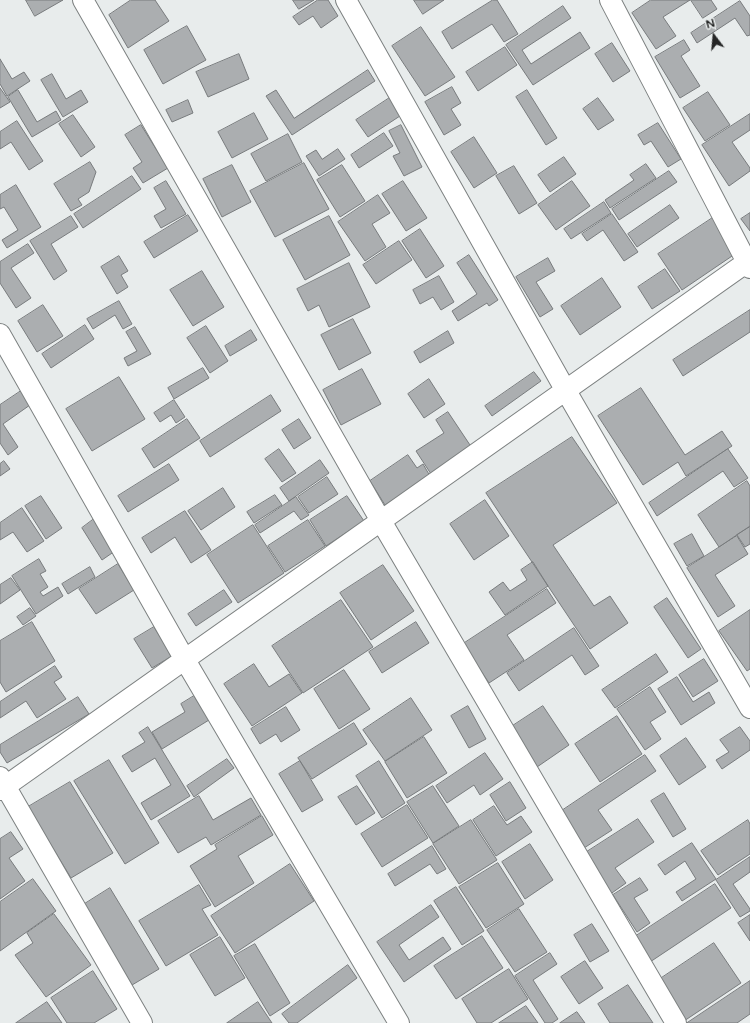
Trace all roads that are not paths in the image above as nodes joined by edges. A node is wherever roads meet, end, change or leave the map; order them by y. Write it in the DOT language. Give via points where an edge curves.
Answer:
graph roads {
  1 [pos="83,0"];
  2 [pos="346,0"];
  3 [pos="610,0"];
  4 [pos="749,264"];
  5 [pos="0,334"];
  6 [pos="566,391"];
  7 [pos="380,521"];
  8 [pos="185,660"];
  9 [pos="750,708"];
  10 [pos="2,785"];
  11 [pos="142,1023"];
  12 [pos="399,1023"];
  13 [pos="676,1023"];
  1 -- 7 [label="street"];
  2 -- 6 [label="street"];
  3 -- 4 [label="street"];
  4 -- 6 [label="street"];
  5 -- 8 [label="street"];
  6 -- 7 [label="street"];
  6 -- 9 [label="street"];
  7 -- 8 [label="street"];
  7 -- 13 [label="street"];
  8 -- 10 [label="street"];
  8 -- 12 [label="street"];
  10 -- 11 [label="street"];
}
